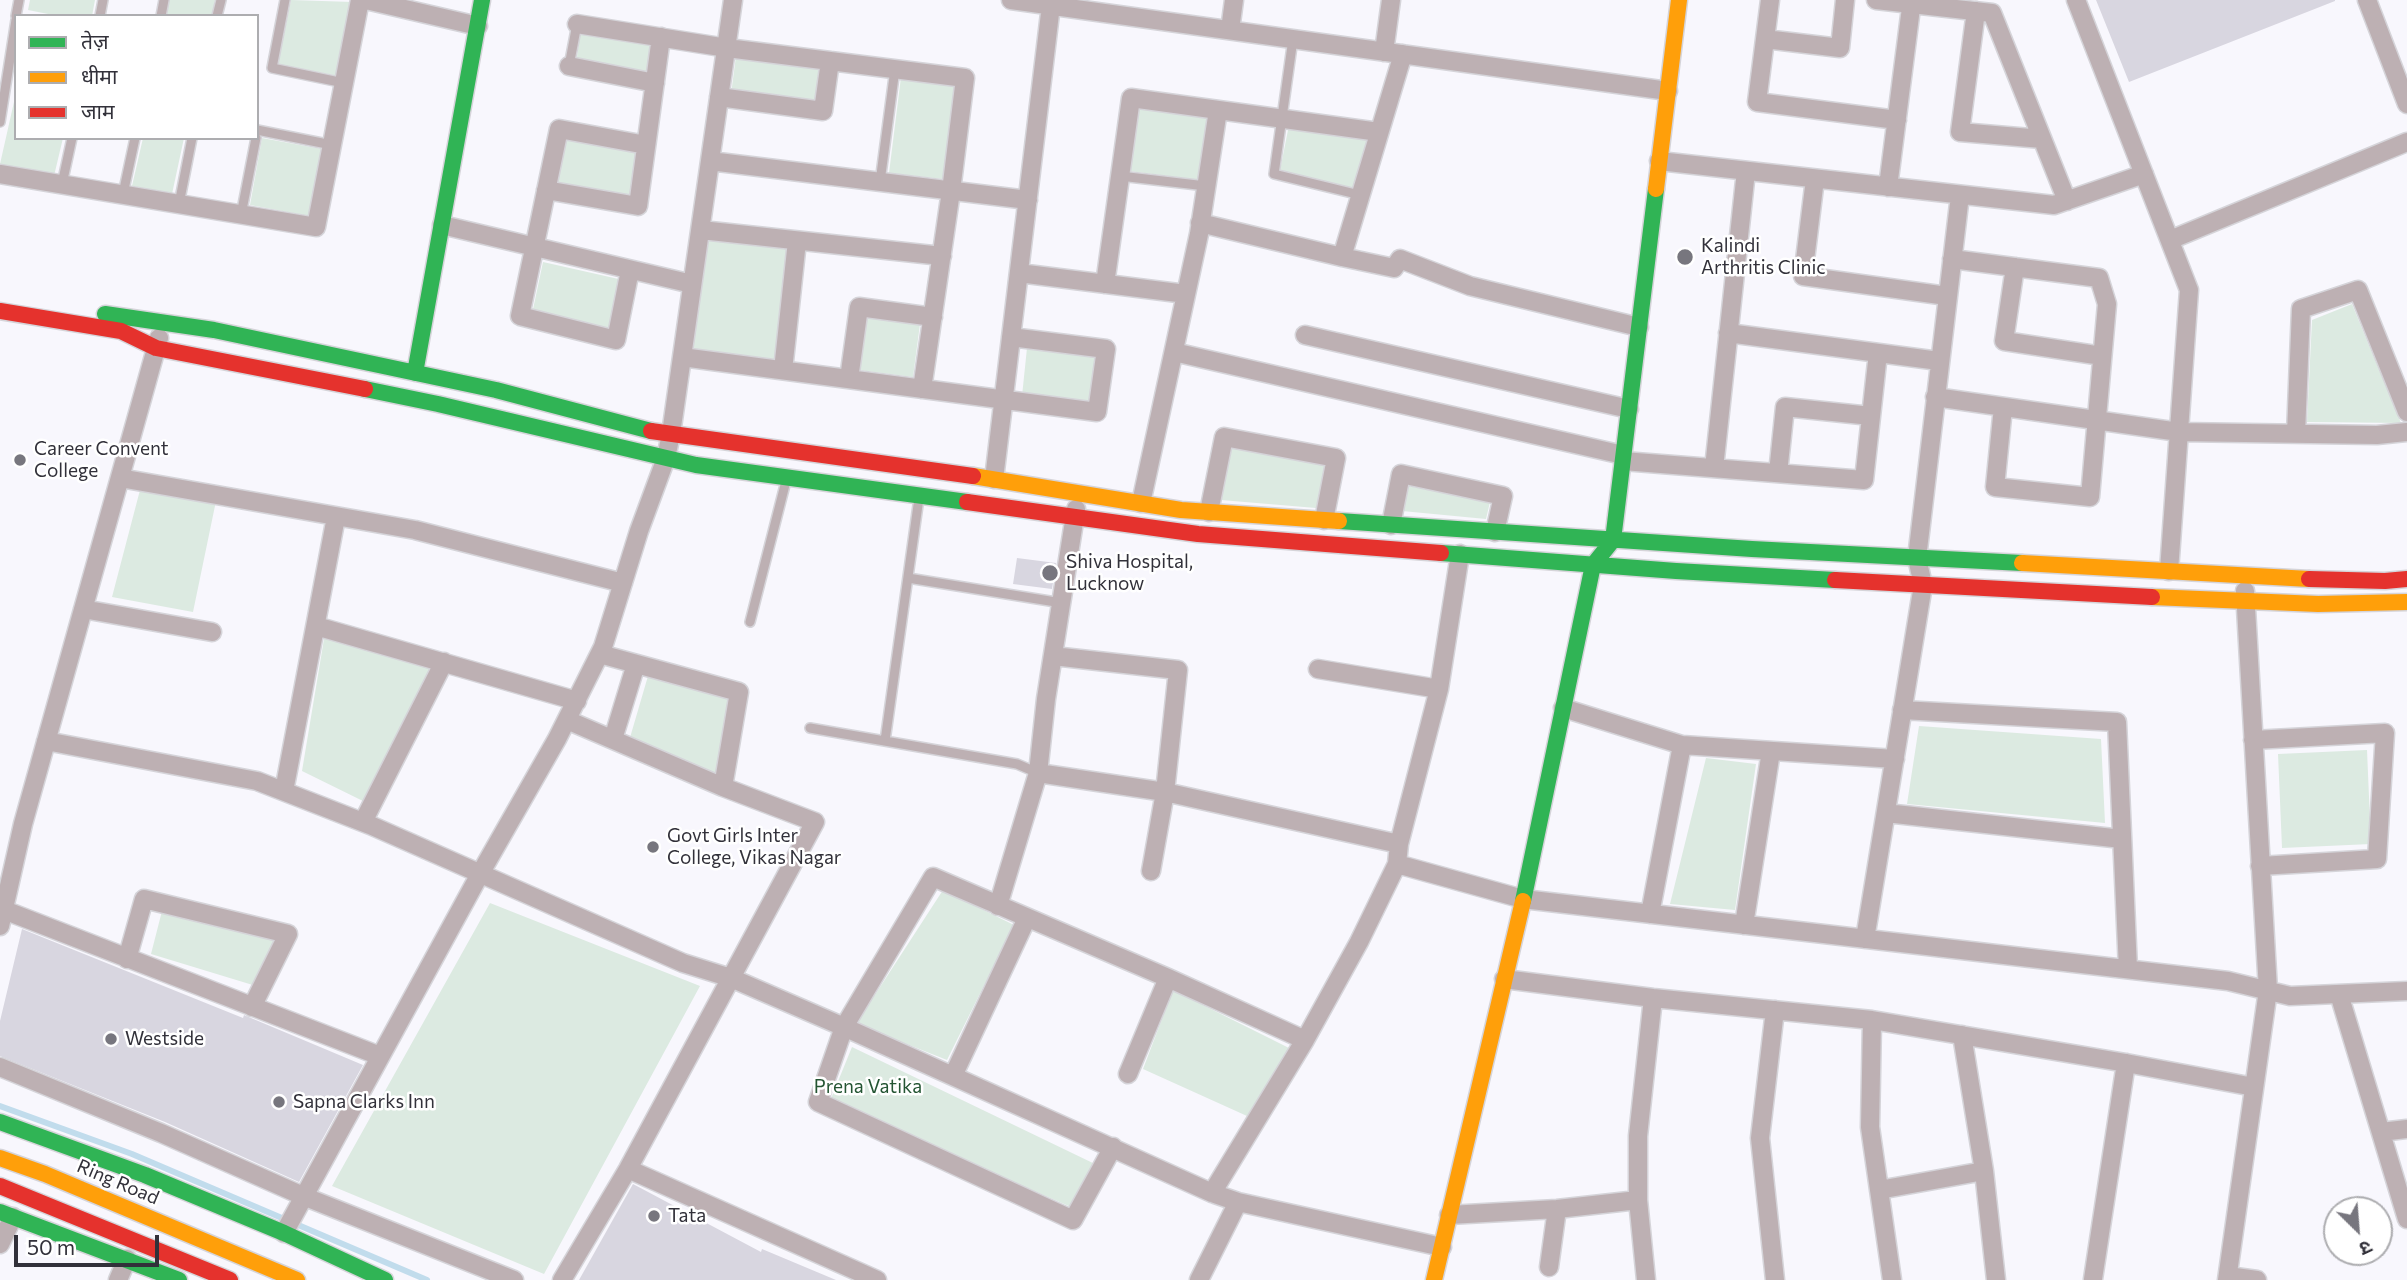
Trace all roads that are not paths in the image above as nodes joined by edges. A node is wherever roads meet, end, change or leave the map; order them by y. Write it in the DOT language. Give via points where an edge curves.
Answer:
graph roads {
  1 [pos="285,0"];
  2 [pos="360,0"];
  3 [pos="366,0"];
  4 [pos="482,0"];
  5 [pos="733,0"];
  6 [pos="1011,0"];
  7 [pos="1234,0"];
  8 [pos="1391,0"];
  9 [pos="1679,0"];
  10 [pos="1770,0"];
  11 [pos="1845,0"];
  12 [pos="1876,0"];
  13 [pos="2076,0"];
  14 [pos="2367,0"];
  15 [pos="1911,2"];
  16 [pos="1051,5"];
  17 [pos="1976,11"];
  18 [pos="577,24"];
  19 [pos="478,26"];
  20 [pos="1230,30"];
  21 [pos="661,37"];
  22 [pos="1293,39"];
  23 [pos="1765,40"];
  24 [pos="14,43"];
  25 [pos="727,48"];
  26 [pos="1384,52"];
  27 [pos="1404,54"];
  28 [pos="830,61"];
  29 [pos="569,66"];
  30 [pos="895,69"];
  31 [pos="11,80"];
  32 [pos="344,83"];
  33 [pos="655,83"];
  34 [pos="1668,91"];
  35 [pos="719,97"];
  36 [pos="2407,104"];
  37 [pos="1218,110"];
  38 [pos="1282,119"];
  39 [pos="1897,120"];
  40 [pos="0,122"];
  41 [pos="259,130"];
  42 [pos="1379,132"];
  43 [pos="2042,139"];
  44 [pos="72,140"];
  45 [pos="135,140"];
  46 [pos="192,140"];
  47 [pos="256,140"];
  48 [pos="2407,142"];
  49 [pos="332,145"];
  50 [pos="646,145"];
  51 [pos="710,161"];
  52 [pos="1659,161"];
  53 [pos="1746,171"];
  54 [pos="0,174"];
  55 [pos="2144,174"];
  56 [pos="1120,176"];
  57 [pos="1815,179"];
  58 [pos="880,182"];
  59 [pos="62,184"];
  60 [pos="1206,186"];
  61 [pos="1888,187"];
  62 [pos="545,190"];
  63 [pos="951,191"];
  64 [pos="123,194"];
  65 [pos="1360,195"];
  66 [pos="1960,195"];
  67 [pos="1028,200"];
  68 [pos="2067,201"];
  69 [pos="179,204"];
  70 [pos="241,215"];
  71 [pos="1200,223"];
  72 [pos="442,225"];
  73 [pos="701,230"];
  74 [pos="797,240"];
  75 [pos="2170,240"];
  76 [pos="533,247"];
  77 [pos="942,257"];
  78 [pos="1342,257"];
  79 [pos="1952,259"];
  80 [pos="2015,267"];
  81 [pos="630,270"];
  82 [pos="1019,273"];
  83 [pos="692,284"];
  84 [pos="1105,284"];
  85 [pos="1186,294"];
  86 [pos="0,295"];
  87 [pos="1947,296"];
  88 [pos="0,311"];
  89 [pos="933,317"];
  90 [pos="164,324"];
  91 [pos="1639,327"];
  92 [pos="1728,333"];
  93 [pos="1305,335"];
  94 [pos="1011,337"];
  95 [pos="156,348"];
  96 [pos="1174,352"];
  97 [pos="1878,353"];
  98 [pos="2102,356"];
  99 [pos="682,357"];
  100 [pos="1939,360"];
  101 [pos="783,370"];
  102 [pos="415,373"];
  103 [pos="849,379"];
  104 [pos="922,389"];
  105 [pos="1935,397"];
  106 [pos="1004,400"];
  107 [pos="2003,407"];
  108 [pos="1629,409"];
  109 [pos="2407,412"];
  110 [pos="1871,416"];
  111 [pos="2096,420"];
  112 [pos="2179,432"];
  113 [pos="2407,432"];
  114 [pos="671,434"];
  115 [pos="2296,434"];
  116 [pos="793,452"];
  117 [pos="666,458"];
  118 [pos="1623,458"];
  119 [pos="1714,468"];
  120 [pos="925,470"];
  121 [pos="1778,473"];
  122 [pos="120,478"];
  123 [pos="787,478"];
  124 [pos="994,479"];
  125 [pos="1079,492"];
  126 [pos="920,497"];
  127 [pos="1141,503"];
  128 [pos="1209,512"];
  129 [pos="336,517"];
  130 [pos="1075,518"];
  131 [pos="1324,520"];
  132 [pos="1391,525"];
  133 [pos="1495,532"];
  134 [pos="1613,540"];
  135 [pos="1460,554"];
  136 [pos="1917,558"];
  137 [pos="1593,565"];
  138 [pos="2169,572"];
  139 [pos="2244,576"];
  140 [pos="908,578"];
  141 [pos="2407,579"];
  142 [pos="623,583"];
  143 [pos="1923,585"];
  144 [pos="2245,601"];
  145 [pos="2407,602"];
  146 [pos="1062,603"];
  147 [pos="83,609"];
  148 [pos="750,622"];
  149 [pos="316,625"];
  150 [pos="212,632"];
  151 [pos="600,654"];
  152 [pos="1053,656"];
  153 [pos="444,663"];
  154 [pos="636,664"];
  155 [pos="1318,669"];
  156 [pos="1438,689"];
  157 [pos="577,701"];
  158 [pos="1563,708"];
  159 [pos="1902,710"];
  160 [pos="567,720"];
  161 [pos="810,728"];
  162 [pos="613,739"];
  163 [pos="2253,740"];
  164 [pos="47,741"];
  165 [pos="885,741"];
  166 [pos="1682,745"];
  167 [pos="1771,751"];
  168 [pos="1895,758"];
  169 [pos="1038,773"];
  170 [pos="723,787"];
  171 [pos="284,791"];
  172 [pos="1165,792"];
  173 [pos="1886,813"];
  174 [pos="363,822"];
  175 [pos="2122,839"];
  176 [pos="1399,844"];
  177 [pos="1396,864"];
  178 [pos="2260,866"];
  179 [pos="1151,871"];
  180 [pos="480,874"];
  181 [pos="1523,899"];
  182 [pos="998,906"];
  183 [pos="1650,914"];
  184 [pos="2,918"];
  185 [pos="1027,918"];
  186 [pos="1744,925"];
  187 [pos="1865,939"];
  188 [pos="127,959"];
  189 [pos="2128,969"];
  190 [pos="731,978"];
  191 [pos="1168,978"];
  192 [pos="1504,979"];
  193 [pos="2268,990"];
  194 [pos="2407,992"];
  195 [pos="2339,994"];
  196 [pos="1653,998"];
  197 [pos="252,1007"];
  198 [pos="1775,1010"];
  199 [pos="1872,1020"];
  200 [pos="844,1027"];
  201 [pos="1962,1035"];
  202 [pos="1305,1040"];
  203 [pos="380,1056"];
  204 [pos="2126,1063"];
  205 [pos="0,1067"];
  206 [pos="1128,1074"];
  207 [pos="953,1076"];
  208 [pos="2254,1087"];
  209 [pos="0,1122"];
  210 [pos="2407,1129"];
  211 [pos="2381,1132"];
  212 [pos="1112,1147"];
  213 [pos="0,1158"];
  214 [pos="628,1169"];
  215 [pos="1984,1171"];
  216 [pos="0,1186"];
  217 [pos="1879,1190"];
  218 [pos="1212,1193"];
  219 [pos="1638,1200"];
  220 [pos="1238,1202"];
  221 [pos="1557,1209"];
  222 [pos="7,1215"];
  223 [pos="1449,1215"];
  224 [pos="292,1217"];
  225 [pos="2407,1219"];
  226 [pos="0,1244"];
  227 [pos="1442,1247"];
  228 [pos="127,1259"];
  229 [pos="1549,1267"];
  230 [pos="2227,1278"];
  231 [pos="2093,1279"];
  232 [pos="118,1280"];
  233 [pos="179,1280"];
  234 [pos="230,1280"];
  235 [pos="297,1280"];
  236 [pos="385,1280"];
  237 [pos="514,1280"];
  238 [pos="562,1280"];
  239 [pos="877,1280"];
  240 [pos="1199,1280"];
  241 [pos="1434,1280"];
  242 [pos="1646,1280"];
  243 [pos="1775,1280"];
  244 [pos="1892,1280"];
  245 [pos="1994,1280"];
  246 [pos="2257,1280"];
  1 -- 32 [label="lane" via="272,68"];
  2 -- 32 [label="street"];
  3 -- 19 [label="street"];
  4 -- 19 [label="main road"];
  5 -- 25 [label="street"];
  6 -- 16 [label="street"];
  7 -- 20 [label="street"];
  8 -- 26 [label="street"];
  9 -- 34 [label="main road"];
  10 -- 23 [label="street"];
  11 -- 23 [label="street" via="1840,48"];
  12 -- 15 [label="street"];
  13 -- 55 [label="street"];
  14 -- 36 [label="street"];
  15 -- 17 [label="street"];
  15 -- 39 [label="street"];
  16 -- 20 [label="street"];
  16 -- 67 [label="street"];
  17 -- 43 [label="street" via="1992,13"];
  17 -- 43 [label="street" via="1960,132"];
  18 -- 21 [label="street"];
  18 -- 29 [label="lane"];
  19 -- 72 [label="main road"];
  20 -- 22 [label="street"];
  21 -- 25 [label="street"];
  21 -- 33 [label="street"];
  22 -- 26 [label="street"];
  22 -- 38 [label="lane"];
  23 -- 39 [label="street" via="1757,102"];
  24 -- 31 [label="lane"];
  25 -- 28 [label="street"];
  25 -- 35 [label="street"];
  26 -- 27 [label="street"];
  27 -- 34 [label="street"];
  27 -- 42 [label="street"];
  28 -- 30 [label="street"];
  28 -- 35 [label="street" via="823,111"];
  29 -- 33 [label="street"];
  30 -- 58 [label="lane"];
  30 -- 63 [label="street" via="965,78"];
  31 -- 40 [label="lane"];
  32 -- 49 [label="street"];
  33 -- 50 [label="street"];
  34 -- 52 [label="main road"];
  35 -- 51 [label="street"];
  37 -- 38 [label="street"];
  37 -- 56 [label="street" via="1131,98"];
  37 -- 60 [label="street"];
  38 -- 42 [label="street"];
  38 -- 65 [label="lane" via="1275,174"];
  39 -- 61 [label="street"];
  41 -- 49 [label="lane"];
  42 -- 65 [label="street"];
  43 -- 68 [label="street"];
  44 -- 59 [label="lane"];
  45 -- 64 [label="lane"];
  46 -- 69 [label="lane"];
  47 -- 70 [label="lane"];
  48 -- 75 [label="street"];
  49 -- 70 [label="street" via="316,227"];
  50 -- 62 [label="street" via="559,129"];
  50 -- 62 [label="street" via="638,206"];
  51 -- 58 [label="street"];
  51 -- 73 [label="street"];
  52 -- 53 [label="street"];
  52 -- 91 [label="main road"];
  53 -- 57 [label="street"];
  53 -- 92 [label="street"];
  54 -- 59 [label="street"];
  55 -- 68 [label="street"];
  55 -- 75 [label="street"];
  56 -- 60 [label="lane"];
  56 -- 84 [label="street"];
  57 -- 61 [label="street"];
  57 -- 87 [label="street" via="1803,276"];
  58 -- 63 [label="street"];
  59 -- 64 [label="street"];
  60 -- 71 [label="street"];
  61 -- 66 [label="street"];
  62 -- 76 [label="street"];
  63 -- 67 [label="street"];
  63 -- 77 [label="street"];
  64 -- 69 [label="street"];
  65 -- 78 [label="street"];
  66 -- 68 [label="street" via="2054,205"];
  66 -- 79 [label="street"];
  67 -- 82 [label="street"];
  69 -- 70 [label="street"];
  71 -- 78 [label="street"];
  71 -- 85 [label="street"];
  72 -- 76 [label="street"];
  72 -- 102 [label="main road"];
  73 -- 74 [label="street"];
  73 -- 83 [label="street"];
  74 -- 77 [label="street"];
  74 -- 101 [label="street"];
  75 -- 112 [label="street" via="2189,290"];
  76 -- 81 [label="street"];
  76 -- 81 [label="street" via="520,316 616,340"];
  77 -- 89 [label="street"];
  78 -- 91 [label="street" via="1394,268 1400,259 1470,286"];
  79 -- 80 [label="street"];
  79 -- 87 [label="street"];
  80 -- 98 [label="street" via="2099,278 2107,303"];
  80 -- 98 [label="street" via="2004,341"];
  81 -- 83 [label="street"];
  82 -- 84 [label="street"];
  82 -- 94 [label="street"];
  83 -- 99 [label="street"];
  84 -- 85 [label="street"];
  85 -- 96 [label="street"];
  86 -- 90 [label="main road"];
  87 -- 100 [label="street"];
  88 -- 95 [label="main road" via="121,331"];
  89 -- 103 [label="street" via="859,307"];
  89 -- 104 [label="street"];
  90 -- 95 [label="street"];
  90 -- 102 [label="main road" via="214,330"];
  91 -- 108 [label="main road"];
  92 -- 97 [label="street"];
  92 -- 119 [label="street"];
  93 -- 108 [label="street"];
  94 -- 106 [label="street"];
  94 -- 106 [label="street" via="1106,349 1097,412"];
  95 -- 117 [label="main road" via="438,404"];
  95 -- 122 [label="street"];
  96 -- 118 [label="street"];
  96 -- 127 [label="street"];
  97 -- 100 [label="street"];
  97 -- 110 [label="street"];
  98 -- 111 [label="street"];
  99 -- 101 [label="street"];
  99 -- 114 [label="street"];
  100 -- 105 [label="street"];
  101 -- 103 [label="street"];
  102 -- 114 [label="main road"];
  103 -- 104 [label="street"];
  104 -- 106 [label="street"];
  105 -- 107 [label="street"];
  105 -- 136 [label="street"];
  106 -- 124 [label="street"];
  107 -- 111 [label="street"];
  107 -- 111 [label="street" via="1995,487 2090,497"];
  108 -- 118 [label="main road"];
  109 -- 115 [label="street" via="2358,290 2301,309"];
  110 -- 121 [label="street" via="1864,480"];
  110 -- 121 [label="street" via="1785,407"];
  111 -- 112 [label="street"];
  112 -- 115 [label="street"];
  112 -- 138 [label="street"];
  113 -- 115 [label="street"];
  114 -- 116 [label="main road"];
  114 -- 117 [label="street"];
  116 -- 120 [label="main road"];
  116 -- 123 [label="street"];
  117 -- 123 [label="main road"];
  117 -- 142 [label="street"];
  118 -- 119 [label="street"];
  118 -- 134 [label="main road"];
  119 -- 121 [label="street"];
  120 -- 124 [label="main road"];
  120 -- 126 [label="street"];
  122 -- 129 [label="street"];
  122 -- 147 [label="street"];
  123 -- 126 [label="main road"];
  123 -- 148 [label="lane"];
  124 -- 125 [label="main road"];
  125 -- 127 [label="main road"];
  125 -- 130 [label="street"];
  126 -- 130 [label="main road"];
  126 -- 140 [label="lane"];
  127 -- 128 [label="main road"];
  128 -- 131 [label="main road"];
  128 -- 131 [label="street" via="1224,437 1336,458"];
  129 -- 142 [label="street" via="415,530"];
  129 -- 149 [label="street"];
  130 -- 135 [label="main road" via="1198,534"];
  130 -- 146 [label="street"];
  131 -- 132 [label="main road"];
  132 -- 133 [label="main road"];
  132 -- 133 [label="street" via="1401,474 1503,496"];
  133 -- 134 [label="main road"];
  134 -- 136 [label="main road"];
  134 -- 137 [label="main road"];
  135 -- 137 [label="main road"];
  135 -- 156 [label="street"];
  136 -- 138 [label="main road"];
  136 -- 143 [label="street"];
  137 -- 143 [label="main road"];
  137 -- 158 [label="main road"];
  138 -- 139 [label="main road"];
  139 -- 141 [label="main road"];
  139 -- 144 [label="street"];
  140 -- 146 [label="lane"];
  140 -- 165 [label="lane"];
  142 -- 151 [label="street"];
  143 -- 144 [label="main road"];
  143 -- 159 [label="street"];
  144 -- 145 [label="main road"];
  144 -- 163 [label="street"];
  146 -- 152 [label="street"];
  147 -- 150 [label="street"];
  147 -- 164 [label="street"];
  149 -- 153 [label="street"];
  149 -- 171 [label="street"];
  151 -- 154 [label="street"];
  151 -- 157 [label="street"];
  152 -- 169 [label="street"];
  152 -- 172 [label="street" via="1178,670"];
  153 -- 157 [label="street"];
  153 -- 174 [label="street"];
  154 -- 162 [label="street"];
  154 -- 170 [label="street" via="739,692"];
  155 -- 156 [label="street"];
  156 -- 176 [label="street"];
  157 -- 160 [label="street"];
  158 -- 166 [label="street"];
  158 -- 181 [label="main road"];
  159 -- 168 [label="street"];
  159 -- 175 [label="street" via="2117,722"];
  160 -- 162 [label="street"];
  160 -- 180 [label="street"];
  161 -- 165 [label="lane"];
  162 -- 170 [label="street"];
  163 -- 178 [label="street"];
  163 -- 178 [label="street" via="2385,733 2377,859"];
  164 -- 171 [label="street" via="257,781"];
  164 -- 184 [label="street"];
  165 -- 169 [label="lane" via="1017,764"];
  166 -- 167 [label="street"];
  166 -- 183 [label="street"];
  167 -- 168 [label="street"];
  167 -- 186 [label="street"];
  168 -- 173 [label="street"];
  169 -- 172 [label="street"];
  169 -- 182 [label="street"];
  170 -- 190 [label="street" via="815,822"];
  171 -- 174 [label="street"];
  172 -- 176 [label="street"];
  172 -- 179 [label="street"];
  173 -- 175 [label="street"];
  173 -- 187 [label="street"];
  174 -- 180 [label="street"];
  175 -- 189 [label="street"];
  176 -- 177 [label="street"];
  177 -- 181 [label="street"];
  177 -- 202 [label="street"];
  178 -- 193 [label="street"];
  180 -- 190 [label="street" via="683,963"];
  180 -- 203 [label="street"];
  181 -- 183 [label="street"];
  181 -- 192 [label="main road"];
  182 -- 185 [label="street"];
  182 -- 200 [label="street" via="933,877"];
  183 -- 186 [label="street"];
  184 -- 188 [label="street"];
  185 -- 191 [label="street"];
  185 -- 207 [label="street"];
  186 -- 187 [label="street"];
  187 -- 189 [label="street"];
  188 -- 197 [label="street"];
  188 -- 197 [label="street" via="144,899 288,934"];
  189 -- 193 [label="street"];
  190 -- 200 [label="street"];
  190 -- 214 [label="street"];
  191 -- 202 [label="street"];
  191 -- 206 [label="street"];
  192 -- 196 [label="street"];
  192 -- 223 [label="main road"];
  193 -- 195 [label="street" via="2290,996"];
  193 -- 208 [label="street"];
  194 -- 195 [label="street"];
  195 -- 211 [label="street"];
  196 -- 198 [label="street"];
  196 -- 219 [label="street" via="1638,1136"];
  197 -- 203 [label="street"];
  198 -- 199 [label="street"];
  198 -- 243 [label="street" via="1759,1138"];
  199 -- 201 [label="street"];
  199 -- 217 [label="street" via="1870,1127"];
  200 -- 207 [label="street"];
  200 -- 212 [label="street" via="818,1102 1073,1220"];
  201 -- 204 [label="street"];
  201 -- 215 [label="street"];
  202 -- 218 [label="street"];
  203 -- 224 [label="street"];
  204 -- 208 [label="street"];
  204 -- 231 [label="street"];
  205 -- 224 [label="street" via="161,1133"];
  207 -- 212 [label="street"];
  208 -- 230 [label="street"];
  209 -- 224 [label="main road" via="145,1175"];
  210 -- 211 [label="street"];
  211 -- 225 [label="street"];
  212 -- 218 [label="street"];
  213 -- 235 [label="main road, Ring Road"];
  214 -- 238 [label="street"];
  214 -- 239 [label="street"];
  215 -- 217 [label="street"];
  215 -- 245 [label="street"];
  216 -- 234 [label="main road"];
  217 -- 244 [label="street"];
  218 -- 220 [label="street"];
  219 -- 221 [label="street"];
  219 -- 242 [label="street"];
  220 -- 227 [label="street"];
  220 -- 240 [label="street"];
  221 -- 223 [label="street"];
  221 -- 229 [label="street"];
  222 -- 226 [label="street"];
  222 -- 228 [label="main road"];
  223 -- 227 [label="main road"];
  224 -- 236 [label="main road"];
  224 -- 237 [label="street"];
  227 -- 241 [label="main road"];
  228 -- 232 [label="street"];
  228 -- 233 [label="main road"];
  230 -- 246 [label="street"];
}
